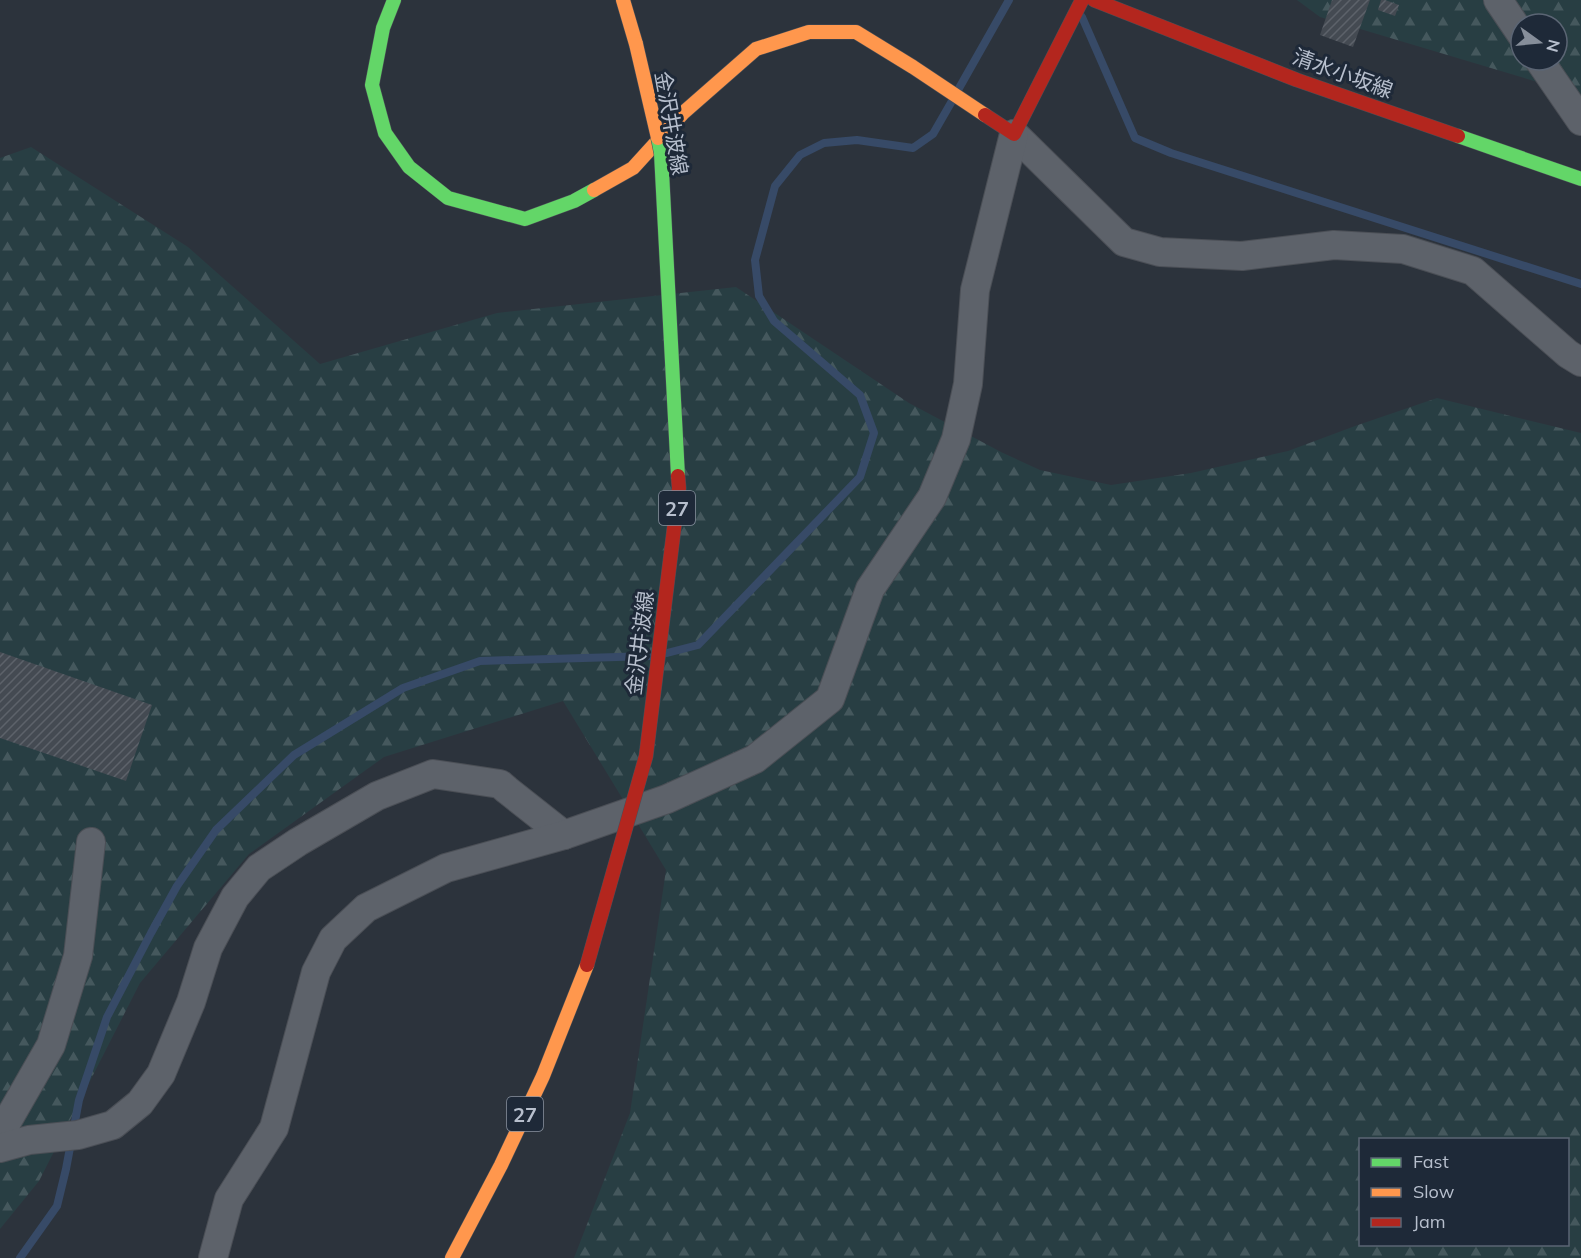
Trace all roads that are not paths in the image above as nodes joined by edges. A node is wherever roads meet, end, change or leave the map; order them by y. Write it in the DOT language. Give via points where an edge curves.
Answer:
graph roads {
  1 [pos="394,0"];
  2 [pos="623,0"];
  3 [pos="1082,0"];
  4 [pos="1094,0"];
  5 [pos="1498,0"];
  6 [pos="1509,16"];
  7 [pos="1547,72"];
  8 [pos="1581,121"];
  9 [pos="1014,134"];
  10 [pos="1581,179"];
  11 [pos="1581,362"];
  12 [pos="564,835"];
  13 [pos="91,842"];
  14 [pos="0,1134"];
  15 [pos="0,1148"];
  16 [pos="213,1258"];
  17 [pos="452,1258"];
  1 -- 9 [label="main road" via="383,28 372,85 385,133 409,167 448,198 525,219 574,201 633,168 683,113 756,49 809,33 856,32"];
  2 -- 17 [label="main road, 金沢井波線 / 27, bridge" via="660,153 679,488 646,756 587,965 538,1086"];
  3 -- 9 [label="main road"];
  4 -- 10 [label="main road, 清水小坂線" via="1297,80"];
  5 -- 6 [label="street"];
  7 -- 8 [label="street"];
  9 -- 11 [label="street" via="1124,242 1160,252 1242,255 1334,245 1403,249 1473,271"];
  9 -- 12 [label="street" via="975,290 968,384 956,439 932,497 870,589 830,699 755,759 667,799"];
  12 -- 15 [label="street" via="500,784 433,774 377,796 259,868 235,897 208,948 161,1074 140,1103 113,1125"];
  12 -- 16 [label="street" via="446,868 366,908 333,939 316,972 274,1128 229,1199"];
  13 -- 14 [label="street" via="78,956 51,1045"];
}
